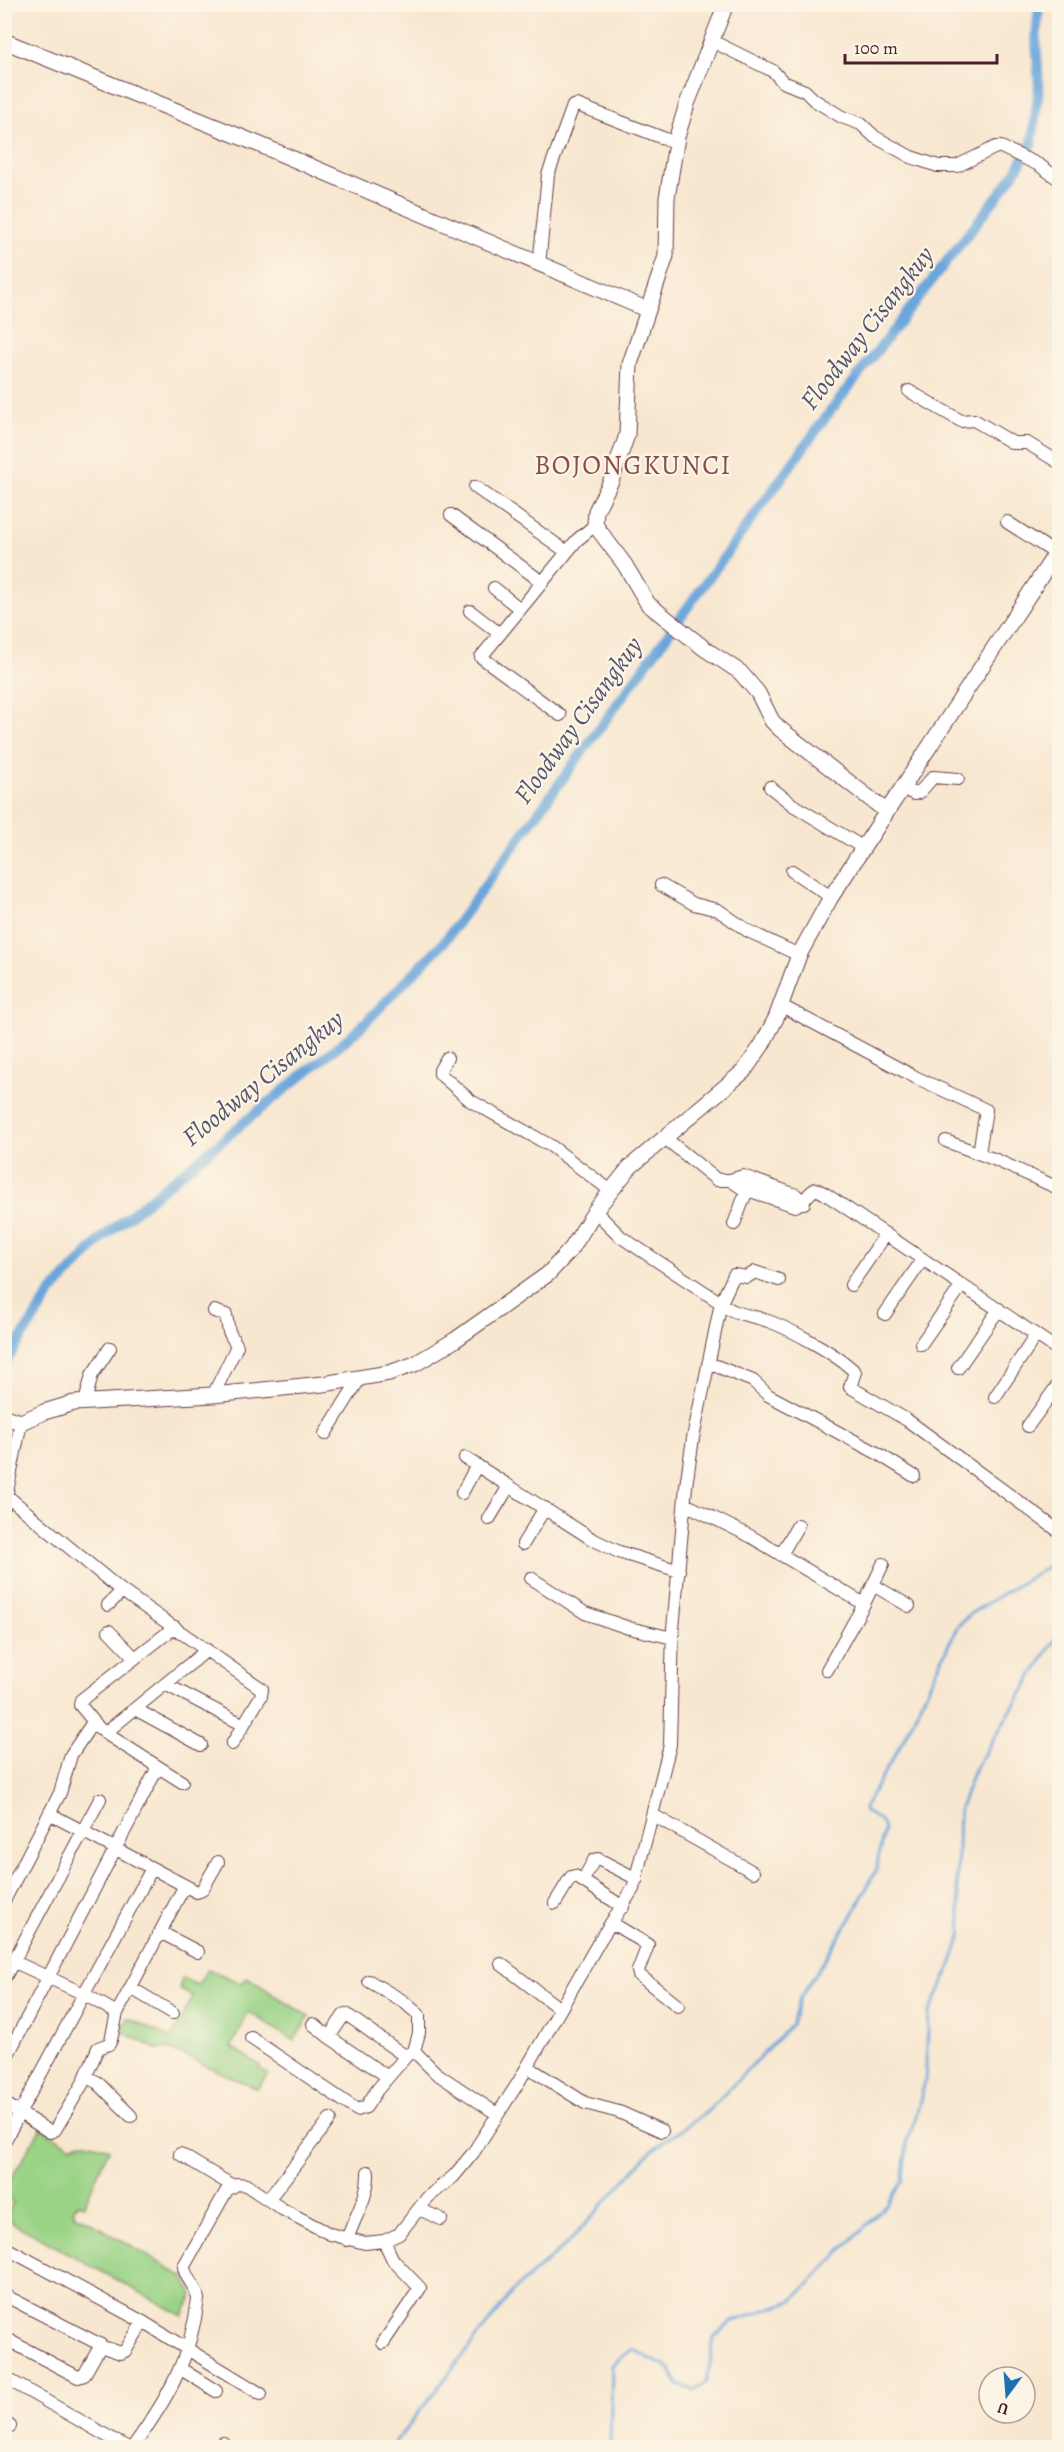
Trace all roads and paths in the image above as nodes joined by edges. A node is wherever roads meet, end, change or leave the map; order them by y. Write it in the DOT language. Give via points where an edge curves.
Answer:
graph roads {
  1 [pos="726,4"];
  2 [pos="4,41"];
  3 [pos="712,41"];
  4 [pos="676,143"];
  5 [pos="1059,180"];
  6 [pos="539,265"];
  7 [pos="648,310"];
  8 [pos="909,391"];
  9 [pos="1059,463"];
  10 [pos="475,488"];
  11 [pos="451,515"];
  12 [pos="1007,522"];
  13 [pos="595,525"];
  14 [pos="1057,550"];
  15 [pos="567,552"];
  16 [pos="542,582"];
  17 [pos="494,588"];
  18 [pos="520,609"];
  19 [pos="470,611"];
  20 [pos="500,634"];
  21 [pos="560,715"];
  22 [pos="957,779"];
  23 [pos="770,787"];
  24 [pos="902,788"];
  25 [pos="886,811"];
  26 [pos="862,847"];
  27 [pos="792,871"];
  28 [pos="661,885"];
  29 [pos="831,897"];
  30 [pos="799,955"];
  31 [pos="780,1005"];
  32 [pos="447,1058"];
  33 [pos="665,1138"];
  34 [pos="946,1141"];
  35 [pos="979,1153"];
  36 [pos="730,1180"];
  37 [pos="1059,1189"];
  38 [pos="747,1190"];
  39 [pos="611,1191"];
  40 [pos="804,1203"];
  41 [pos="595,1211"];
  42 [pos="734,1224"];
  43 [pos="886,1234"];
  44 [pos="923,1259"];
  45 [pos="779,1280"];
  46 [pos="851,1285"];
  47 [pos="962,1285"];
  48 [pos="721,1303"];
  49 [pos="999,1310"];
  50 [pos="214,1311"];
  51 [pos="885,1314"];
  52 [pos="1036,1335"];
  53 [pos="921,1344"];
  54 [pos="110,1348"];
  55 [pos="1059,1351"];
  56 [pos="708,1364"];
  57 [pos="958,1368"];
  58 [pos="360,1377"];
  59 [pos="1059,1382"];
  60 [pos="213,1395"];
  61 [pos="995,1397"];
  62 [pos="85,1402"];
  63 [pos="13,1420"];
  64 [pos="1028,1426"];
  65 [pos="325,1434"];
  66 [pos="465,1458"];
  67 [pos="477,1465"];
  68 [pos="914,1476"];
  69 [pos="509,1486"];
  70 [pos="462,1493"];
  71 [pos="6,1502"];
  72 [pos="685,1503"];
  73 [pos="545,1508"];
  74 [pos="489,1519"];
  75 [pos="798,1525"];
  76 [pos="1059,1532"];
  77 [pos="523,1544"];
  78 [pos="781,1555"];
  79 [pos="884,1564"];
  80 [pos="679,1571"];
  81 [pos="531,1578"];
  82 [pos="873,1585"];
  83 [pos="122,1592"];
  84 [pos="864,1604"];
  85 [pos="108,1605"];
  86 [pos="909,1606"];
  87 [pos="175,1627"];
  88 [pos="109,1631"];
  89 [pos="673,1638"];
  90 [pos="207,1650"];
  91 [pos="135,1658"];
  92 [pos="827,1670"];
  93 [pos="165,1684"];
  94 [pos="135,1709"];
  95 [pos="93,1722"];
  96 [pos="242,1724"];
  97 [pos="105,1733"];
  98 [pos="232,1744"];
  99 [pos="201,1745"];
  100 [pos="158,1767"];
  101 [pos="182,1782"];
  102 [pos="100,1799"];
  103 [pos="50,1814"];
  104 [pos="653,1815"];
  105 [pos="83,1832"];
  106 [pos="116,1850"];
  107 [pos="218,1862"];
  108 [pos="151,1870"];
  109 [pos="753,1872"];
  110 [pos="637,1879"];
  111 [pos="583,1880"];
  112 [pos="184,1887"];
  113 [pos="4,1901"];
  114 [pos="555,1903"];
  115 [pos="623,1907"];
  116 [pos="612,1923"];
  117 [pos="160,1932"];
  118 [pos="198,1952"];
  119 [pos="9,1960"];
  120 [pos="501,1964"];
  121 [pos="4,1979"];
  122 [pos="47,1979"];
  123 [pos="369,1981"];
  124 [pos="131,1988"];
  125 [pos="84,1994"];
  126 [pos="678,2006"];
  127 [pos="560,2009"];
  128 [pos="117,2013"];
  129 [pos="173,2013"];
  130 [pos="313,2024"];
  131 [pos="329,2037"];
  132 [pos="251,2038"];
  133 [pos="410,2053"];
  134 [pos="4,2062"];
  135 [pos="528,2067"];
  136 [pos="86,2077"];
  137 [pos="388,2077"];
  138 [pos="4,2103"];
  139 [pos="21,2113"];
  140 [pos="497,2115"];
  141 [pos="131,2116"];
  142 [pos="330,2119"];
  143 [pos="662,2131"];
  144 [pos="4,2142"];
  145 [pos="180,2154"];
  146 [pos="368,2172"];
  147 [pos="232,2186"];
  148 [pos="268,2200"];
  149 [pos="419,2209"];
  150 [pos="441,2219"];
  151 [pos="347,2240"];
  152 [pos="384,2241"];
  153 [pos="4,2247"];
  154 [pos="4,2295"];
  155 [pos="143,2322"];
  156 [pos="383,2343"];
  157 [pos="7,2344"];
  158 [pos="106,2348"];
  159 [pos="187,2350"];
  160 [pos="181,2369"];
  161 [pos="4,2378"];
  162 [pos="216,2391"];
  163 [pos="261,2394"];
  164 [pos="130,2448"];
  1 -- 3 [label="street"];
  2 -- 6 [label="street" via="258,144"];
  3 -- 4 [label="street"];
  3 -- 5 [label="street" via="772,71 783,82 805,91 911,157 938,166 957,166 996,147 1039,165"];
  4 -- 6 [label="street" via="573,106 548,175"];
  4 -- 7 [label="street" via="667,198 666,256"];
  6 -- 7 [label="street"];
  7 -- 13 [label="street" via="628,373 627,435 596,511"];
  8 -- 9 [label="street" via="961,421 974,420 1013,443 1027,443"];
  10 -- 15 [label="street"];
  11 -- 16 [label="street"];
  12 -- 14 [label="street"];
  13 -- 15 [label="street"];
  13 -- 25 [label="street" via="626,565 648,604 740,672 780,729"];
  14 -- 24 [label="street"];
  15 -- 16 [label="street"];
  16 -- 18 [label="street"];
  17 -- 18 [label="street"];
  18 -- 20 [label="street"];
  19 -- 20 [label="street"];
  20 -- 21 [label="street" via="481,657"];
  22 -- 24 [label="street" via="933,777 914,794"];
  23 -- 26 [label="street"];
  24 -- 25 [label="street"];
  25 -- 26 [label="street"];
  26 -- 29 [label="street"];
  27 -- 29 [label="street"];
  28 -- 30 [label="street" via="694,904 718,910 748,931"];
  29 -- 30 [label="street"];
  30 -- 31 [label="street"];
  31 -- 33 [label="street" via="758,1055"];
  31 -- 35 [label="street" via="986,1110"];
  32 -- 39 [label="street" via="440,1074 471,1101 550,1146"];
  33 -- 36 [label="street" via="717,1180"];
  33 -- 39 [label="street" via="630,1167"];
  34 -- 35 [label="street"];
  35 -- 37 [label="street"];
  36 -- 38 [label="street"];
  36 -- 40 [label="street" via="743,1176 796,1195"];
  38 -- 40 [label="street" via="793,1205"];
  38 -- 42 [label="street"];
  39 -- 41 [label="street"];
  40 -- 43 [label="street" via="816,1189"];
  41 -- 48 [label="street" via="621,1238"];
  41 -- 58 [label="street" via="572,1248 535,1285 415,1364"];
  43 -- 44 [label="street"];
  43 -- 46 [label="street"];
  44 -- 47 [label="street"];
  44 -- 51 [label="street"];
  45 -- 48 [label="street" via="755,1272 747,1277 734,1275"];
  47 -- 49 [label="street"];
  47 -- 53 [label="street"];
  48 -- 56 [label="street"];
  48 -- 76 [label="street" via="727,1309 767,1320 806,1338 843,1363 855,1372 850,1387 907,1420"];
  49 -- 52 [label="street"];
  49 -- 57 [label="street"];
  50 -- 60 [label="street" via="226,1315 237,1346"];
  52 -- 55 [label="street"];
  52 -- 61 [label="street"];
  54 -- 62 [label="street" via="92,1375"];
  56 -- 68 [label="street" via="758,1384 768,1395"];
  56 -- 72 [label="street"];
  58 -- 60 [label="street"];
  58 -- 65 [label="street"];
  59 -- 64 [label="street"];
  60 -- 62 [label="street"];
  62 -- 63 [label="street"];
  63 -- 71 [label="street"];
  66 -- 67 [label="street"];
  67 -- 69 [label="street"];
  67 -- 70 [label="street"];
  69 -- 73 [label="street"];
  69 -- 74 [label="street"];
  71 -- 83 [label="street"];
  72 -- 78 [label="street"];
  72 -- 80 [label="street"];
  73 -- 77 [label="street"];
  73 -- 80 [label="street" via="619,1552"];
  75 -- 78 [label="street"];
  78 -- 84 [label="street"];
  79 -- 82 [label="street"];
  80 -- 89 [label="street"];
  81 -- 89 [label="street" via="585,1613"];
  82 -- 84 [label="street"];
  82 -- 86 [label="street"];
  83 -- 85 [label="street"];
  83 -- 87 [label="street"];
  84 -- 92 [label="street"];
  87 -- 90 [label="street"];
  87 -- 91 [label="street"];
  88 -- 91 [label="street"];
  89 -- 104 [label="street" via="672,1730"];
  90 -- 93 [label="street"];
  90 -- 96 [label="street" via="261,1689 261,1696"];
  91 -- 95 [label="street" via="81,1700 80,1705"];
  93 -- 94 [label="street"];
  93 -- 96 [label="street"];
  94 -- 97 [label="street"];
  94 -- 99 [label="street"];
  95 -- 97 [label="street"];
  95 -- 103 [label="street" via="70,1757"];
  96 -- 98 [label="street"];
  97 -- 100 [label="street"];
  100 -- 101 [label="street"];
  100 -- 106 [label="street"];
  102 -- 105 [label="street"];
  103 -- 105 [label="street"];
  103 -- 113 [label="street"];
  104 -- 109 [label="street"];
  104 -- 110 [label="street"];
  105 -- 106 [label="street"];
  105 -- 119 [label="street"];
  106 -- 108 [label="street"];
  106 -- 122 [label="street"];
  107 -- 112 [label="street" via="200,1892"];
  108 -- 112 [label="street"];
  108 -- 125 [label="street"];
  110 -- 111 [label="street" via="598,1859"];
  110 -- 115 [label="street"];
  111 -- 114 [label="street" via="571,1877"];
  111 -- 115 [label="street"];
  112 -- 117 [label="street"];
  115 -- 116 [label="street"];
  116 -- 126 [label="street" via="648,1945 639,1975"];
  116 -- 127 [label="street"];
  117 -- 118 [label="street"];
  117 -- 124 [label="street"];
  119 -- 121 [label="street"];
  119 -- 122 [label="street"];
  120 -- 127 [label="street"];
  122 -- 125 [label="street"];
  122 -- 134 [label="street"];
  123 -- 133 [label="street" via="419,2015 419,2033"];
  124 -- 128 [label="street"];
  124 -- 129 [label="street"];
  125 -- 128 [label="street"];
  125 -- 139 [label="street"];
  127 -- 135 [label="street"];
  128 -- 136 [label="street" via="111,2040 98,2048"];
  130 -- 131 [label="street"];
  131 -- 133 [label="street" via="346,2014 392,2048"];
  131 -- 137 [label="street"];
  132 -- 137 [label="street" via="357,2110 366,2107"];
  133 -- 137 [label="street"];
  133 -- 140 [label="street"];
  135 -- 140 [label="street"];
  135 -- 143 [label="street" via="585,2103 619,2112"];
  136 -- 139 [label="street" via="53,2132"];
  136 -- 141 [label="street" via="97,2082"];
  138 -- 139 [label="street"];
  139 -- 144 [label="street"];
  140 -- 149 [label="street" via="461,2169"];
  142 -- 148 [label="street"];
  145 -- 147 [label="street"];
  146 -- 151 [label="street" via="368,2190"];
  147 -- 148 [label="street" via="243,2184"];
  147 -- 159 [label="street" via="183,2266 198,2295"];
  148 -- 151 [label="street"];
  149 -- 150 [label="street"];
  149 -- 152 [label="street" via="399,2235"];
  151 -- 152 [label="street"];
  152 -- 156 [label="street" via="393,2260 420,2288"];
  153 -- 155 [label="street"];
  154 -- 157 [label="street" via="101,2345 84,2375 78,2377"];
  155 -- 158 [label="street" via="125,2351"];
  155 -- 159 [label="street"];
  159 -- 160 [label="street"];
  159 -- 163 [label="street"];
  160 -- 162 [label="street"];
  160 -- 164 [label="street" via="153,2418"];
  161 -- 164 [label="street"];
}
